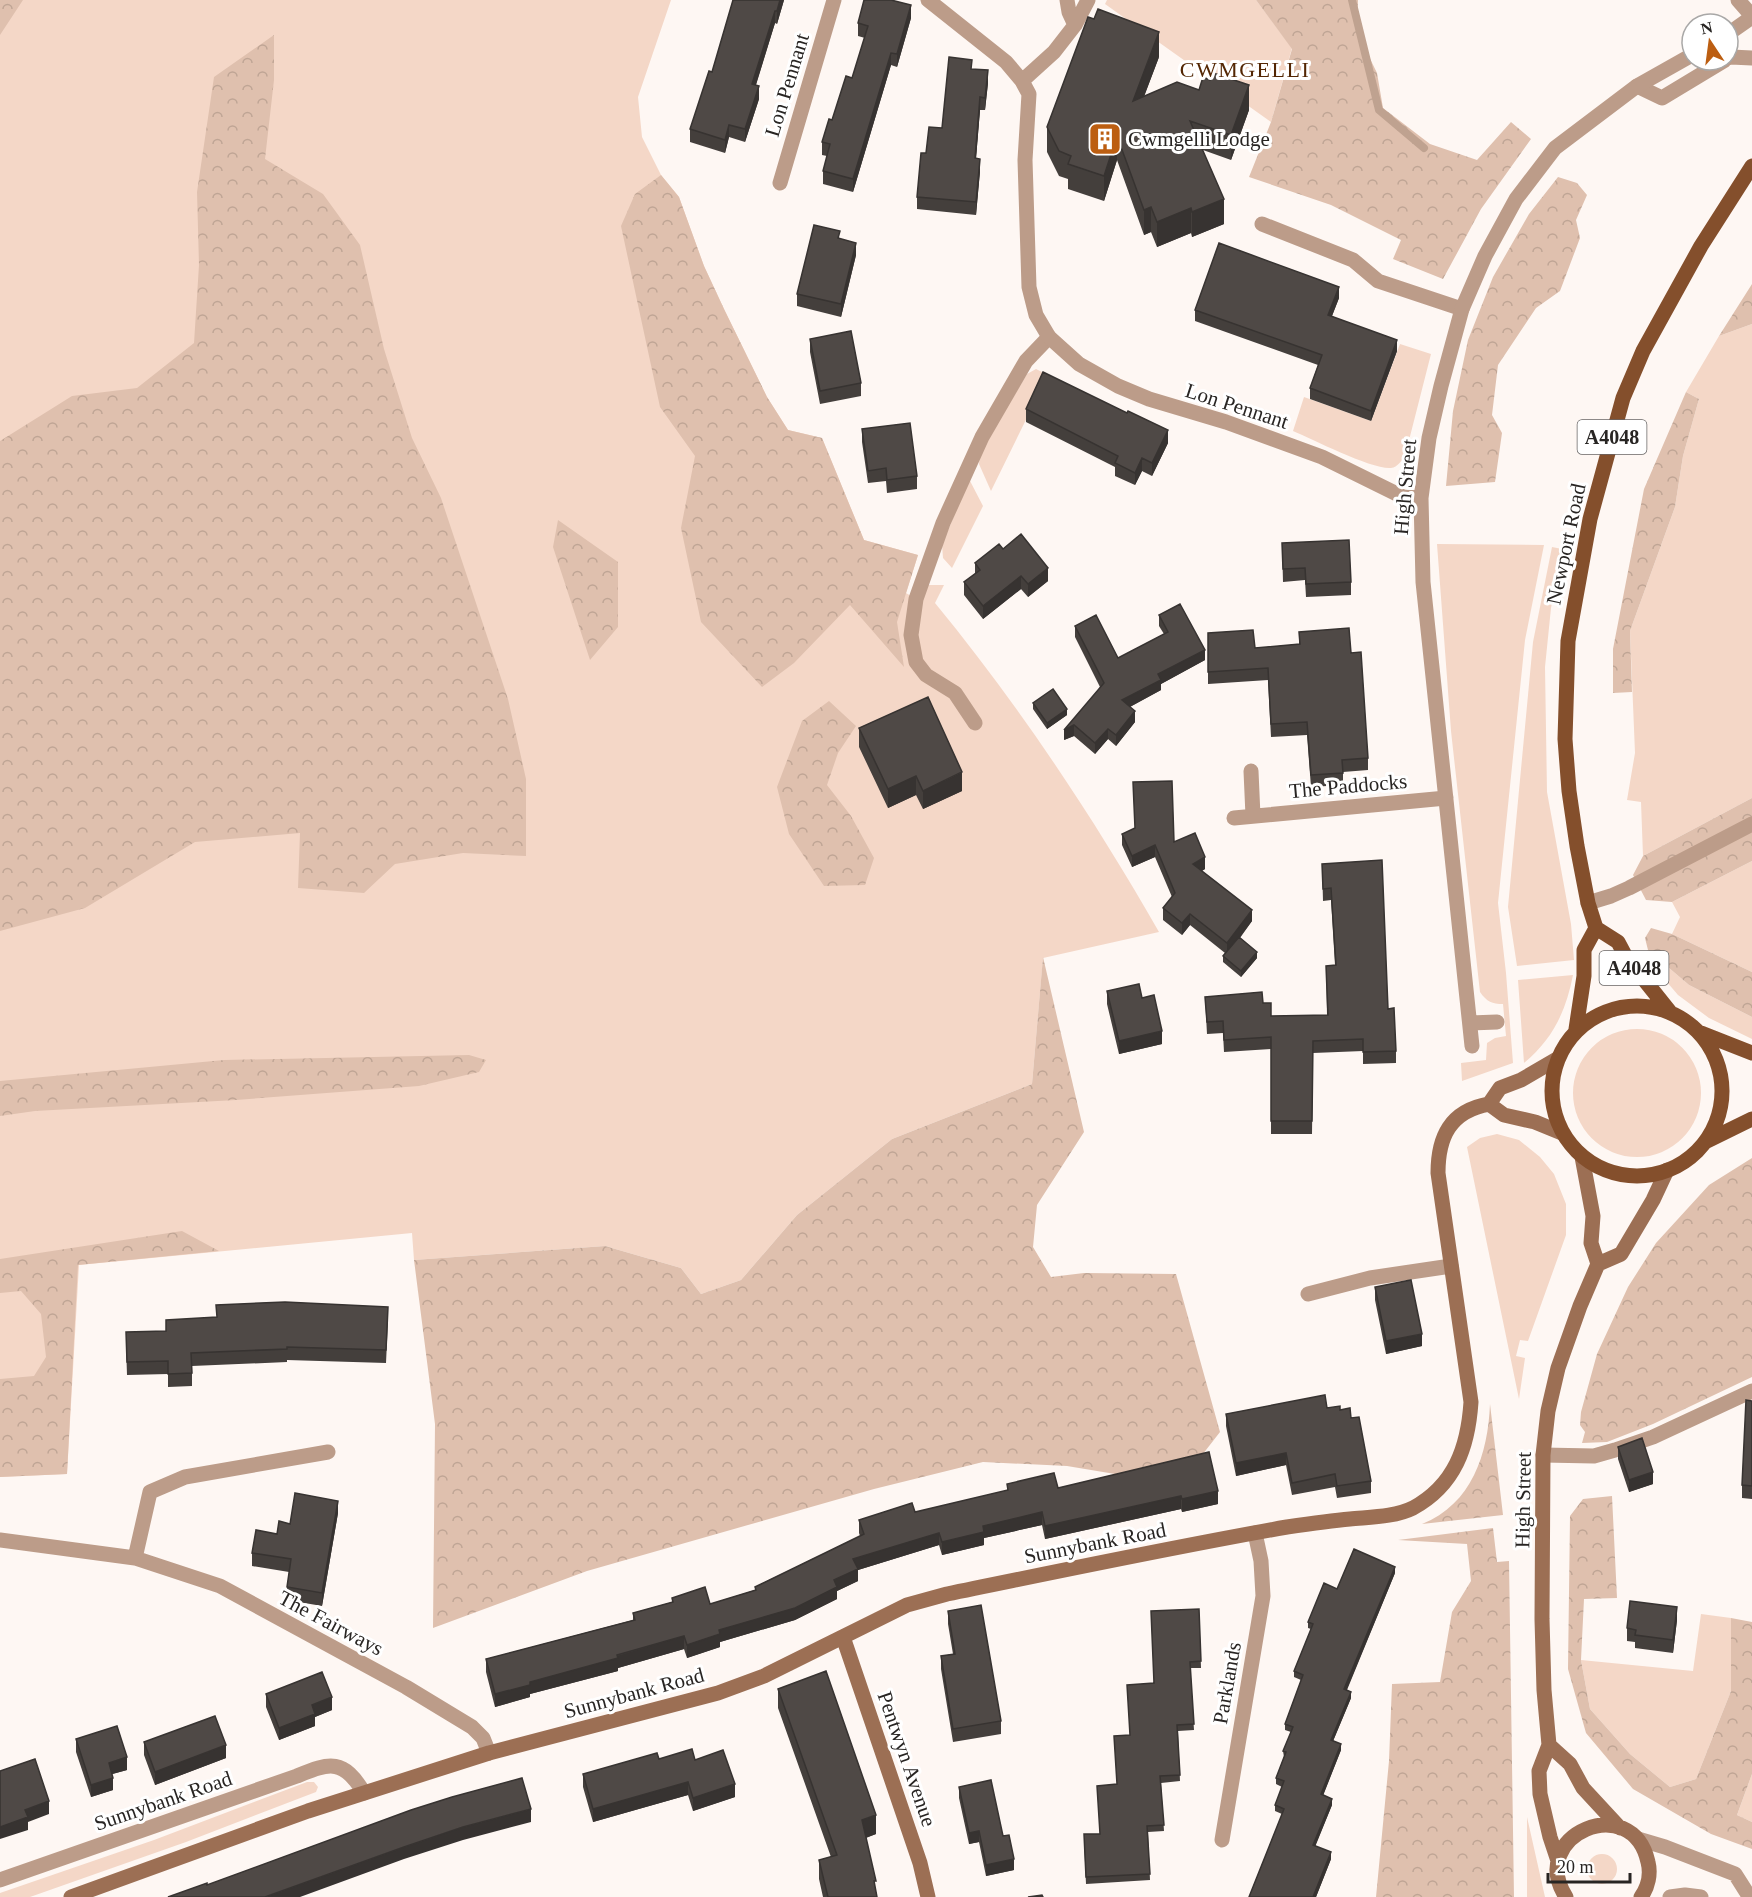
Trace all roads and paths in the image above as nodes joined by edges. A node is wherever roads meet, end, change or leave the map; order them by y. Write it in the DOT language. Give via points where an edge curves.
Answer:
graph roads {
  1 [pos="834,0"];
  2 [pos="928,0"];
  3 [pos="1068,0"];
  4 [pos="1088,0"];
  5 [pos="1738,0"];
  6 [pos="1752,17"];
  7 [pos="1075,25"];
  8 [pos="1680,62"];
  9 [pos="1705,72"];
  10 [pos="1022,81"];
  11 [pos="1637,86"];
  12 [pos="1752,166"];
  13 [pos="780,183"];
  14 [pos="1262,224"];
  15 [pos="1462,309"];
  16 [pos="1049,337"];
  17 [pos="1421,498"];
  18 [pos="975,723"];
  19 [pos="1251,771"];
  20 [pos="1446,798"];
  21 [pos="1253,816"];
  22 [pos="1234,818"];
  23 [pos="1752,824"];
  24 [pos="1588,903"];
  25 [pos="1596,928"];
  26 [pos="1670,1012"];
  27 [pos="1497,1022"];
  28 [pos="1470,1023"];
  29 [pos="1576,1029"];
  30 [pos="1698,1032"];
  31 [pos="1472,1046"];
  32 [pos="1752,1053"];
  33 [pos="1557,1059"];
  34 [pos="1489,1104"];
  35 [pos="1752,1119"];
  36 [pos="1562,1133"];
  37 [pos="1705,1142"];
  38 [pos="1582,1156"];
  39 [pos="1667,1170"];
  40 [pos="1598,1264"];
  41 [pos="1451,1266"];
  42 [pos="1308,1294"];
  43 [pos="1752,1391"];
  44 [pos="328,1452"];
  45 [pos="1543,1455"];
  46 [pos="1255,1533"];
  47 [pos="0,1540"];
  48 [pos="135,1558"];
  49 [pos="843,1636"];
  50 [pos="1549,1745"];
  51 [pos="489,1753"];
  52 [pos="364,1793"];
  53 [pos="1620,1828"];
  54 [pos="1638,1839"];
  55 [pos="1222,1840"];
  56 [pos="1558,1861"];
  57 [pos="0,1880"];
  58 [pos="1746,1895"];
  59 [pos="71,1897"];
  60 [pos="928,1897"];
  61 [pos="1566,1897"];
  62 [pos="1641,1897"];
  63 [pos="1670,1897"];
  64 [pos="1701,1897"];
  1 -- 13 [label="street, Lon Pennant"];
  2 -- 10 [label="street, Lon Pennant" via="1006,62"];
  3 -- 7 [label="street"];
  4 -- 7 [label="street"];
  5 -- 6 [label="street"];
  7 -- 10 [label="street" via="1054,52"];
  8 -- 11 [label="street, High Street"];
  9 -- 11 [label="street" via="1662,98"];
  10 -- 16 [label="street, Lon Pennant" via="1029,94 1025,160 1029,287 1036,315"];
  11 -- 15 [label="street, High Street" via="1555,148 1516,199"];
  12 -- 24 [label="main road, Newport Road / A4048" via="1701,246 1643,351 1623,398 1590,519 1568,641 1565,739 1569,791"];
  14 -- 15 [label="street" via="1353,260 1378,281"];
  15 -- 17 [label="street, High Street" via="1429,438"];
  16 -- 17 [label="street, Lon Pennant" via="1080,364 1118,386 1313,453 1403,496"];
  16 -- 18 [label="street" via="1026,361 982,437 920,586 911,635 916,662 926,675 955,693"];
  17 -- 20 [label="street, High Street" via="1423,582"];
  19 -- 21 [label="street"];
  20 -- 21 [label="street, The Paddocks"];
  20 -- 28 [label="street, High Street"];
  21 -- 22 [label="street, The Paddocks"];
  23 -- 24 [label="street" via="1629,888"];
  24 -- 25 [label="main road, Newport Road / A4048"];
  25 -- 26 [label="main road, A4048" via="1618,942"];
  25 -- 29 [label="main road, A4048" via="1584,950"];
  26 -- 29 [label="main road" via="1646,1006 1616,1007"];
  26 -- 30 [label="main road"];
  27 -- 28 [label="street"];
  28 -- 31 [label="street, High Street"];
  29 -- 33 [label="main road"];
  30 -- 32 [label="main road"];
  30 -- 37 [label="main road" via="1710,1042 1722,1087 1719,1117"];
  33 -- 34 [label="street, Sunnybank Road" via="1500,1088"];
  33 -- 36 [label="main road" via="1552,1083 1553,1113"];
  34 -- 36 [label="street" via="1504,1115"];
  34 -- 41 [label="street, Sunnybank Road" via="1459,1117 1440,1143 1438,1173"];
  35 -- 37 [label="main road"];
  36 -- 38 [label="main road" via="1570,1147"];
  37 -- 39 [label="main road" via="1678,1166"];
  38 -- 39 [label="main road" via="1594,1167 1622,1176 1650,1176"];
  38 -- 40 [label="street" via="1593,1216 1591,1243"];
  39 -- 40 [label="street" via="1620,1254"];
  40 -- 45 [label="street, High Street" via="1558,1368"];
  41 -- 42 [label="street" via="1370,1278"];
  41 -- 46 [label="street, Sunnybank Road" via="1471,1402 1469,1431 1460,1458 1443,1485 1407,1510"];
  43 -- 45 [label="street" via="1653,1437 1615,1450 1594,1456"];
  44 -- 48 [label="street" via="185,1478 150,1492"];
  45 -- 50 [label="street, High Street" via="1542,1619"];
  46 -- 49 [label="street, Sunnybank Road" via="946,1594 908,1605"];
  46 -- 55 [label="street, Parklands" via="1263,1596"];
  47 -- 48 [label="street, The Fairways"];
  48 -- 51 [label="street, The Fairways" via="220,1586 406,1687 472,1727 483,1738"];
  49 -- 51 [label="street, Sunnybank Road" via="764,1676 718,1693"];
  49 -- 60 [label="street, Pentwyn Avenue"];
  50 -- 53 [label="street" via="1570,1764 1583,1788"];
  50 -- 56 [label="street, High Street" via="1539,1771 1540,1794"];
  51 -- 52 [label="street, Sunnybank Road"];
  52 -- 57 [label="street, Sunnybank Road" via="355,1777 339,1766 321,1766"];
  52 -- 59 [label="street, Sunnybank Road"];
  53 -- 54 [label="street"];
  53 -- 56 [label="street" via="1598,1825 1583,1829 1568,1843"];
  54 -- 58 [label="street" via="1735,1874"];
  54 -- 62 [label="street" via="1650,1868"];
  56 -- 61 [label="street, High Street" via="1558,1877"];
  63 -- 64 [label="street"];
}
